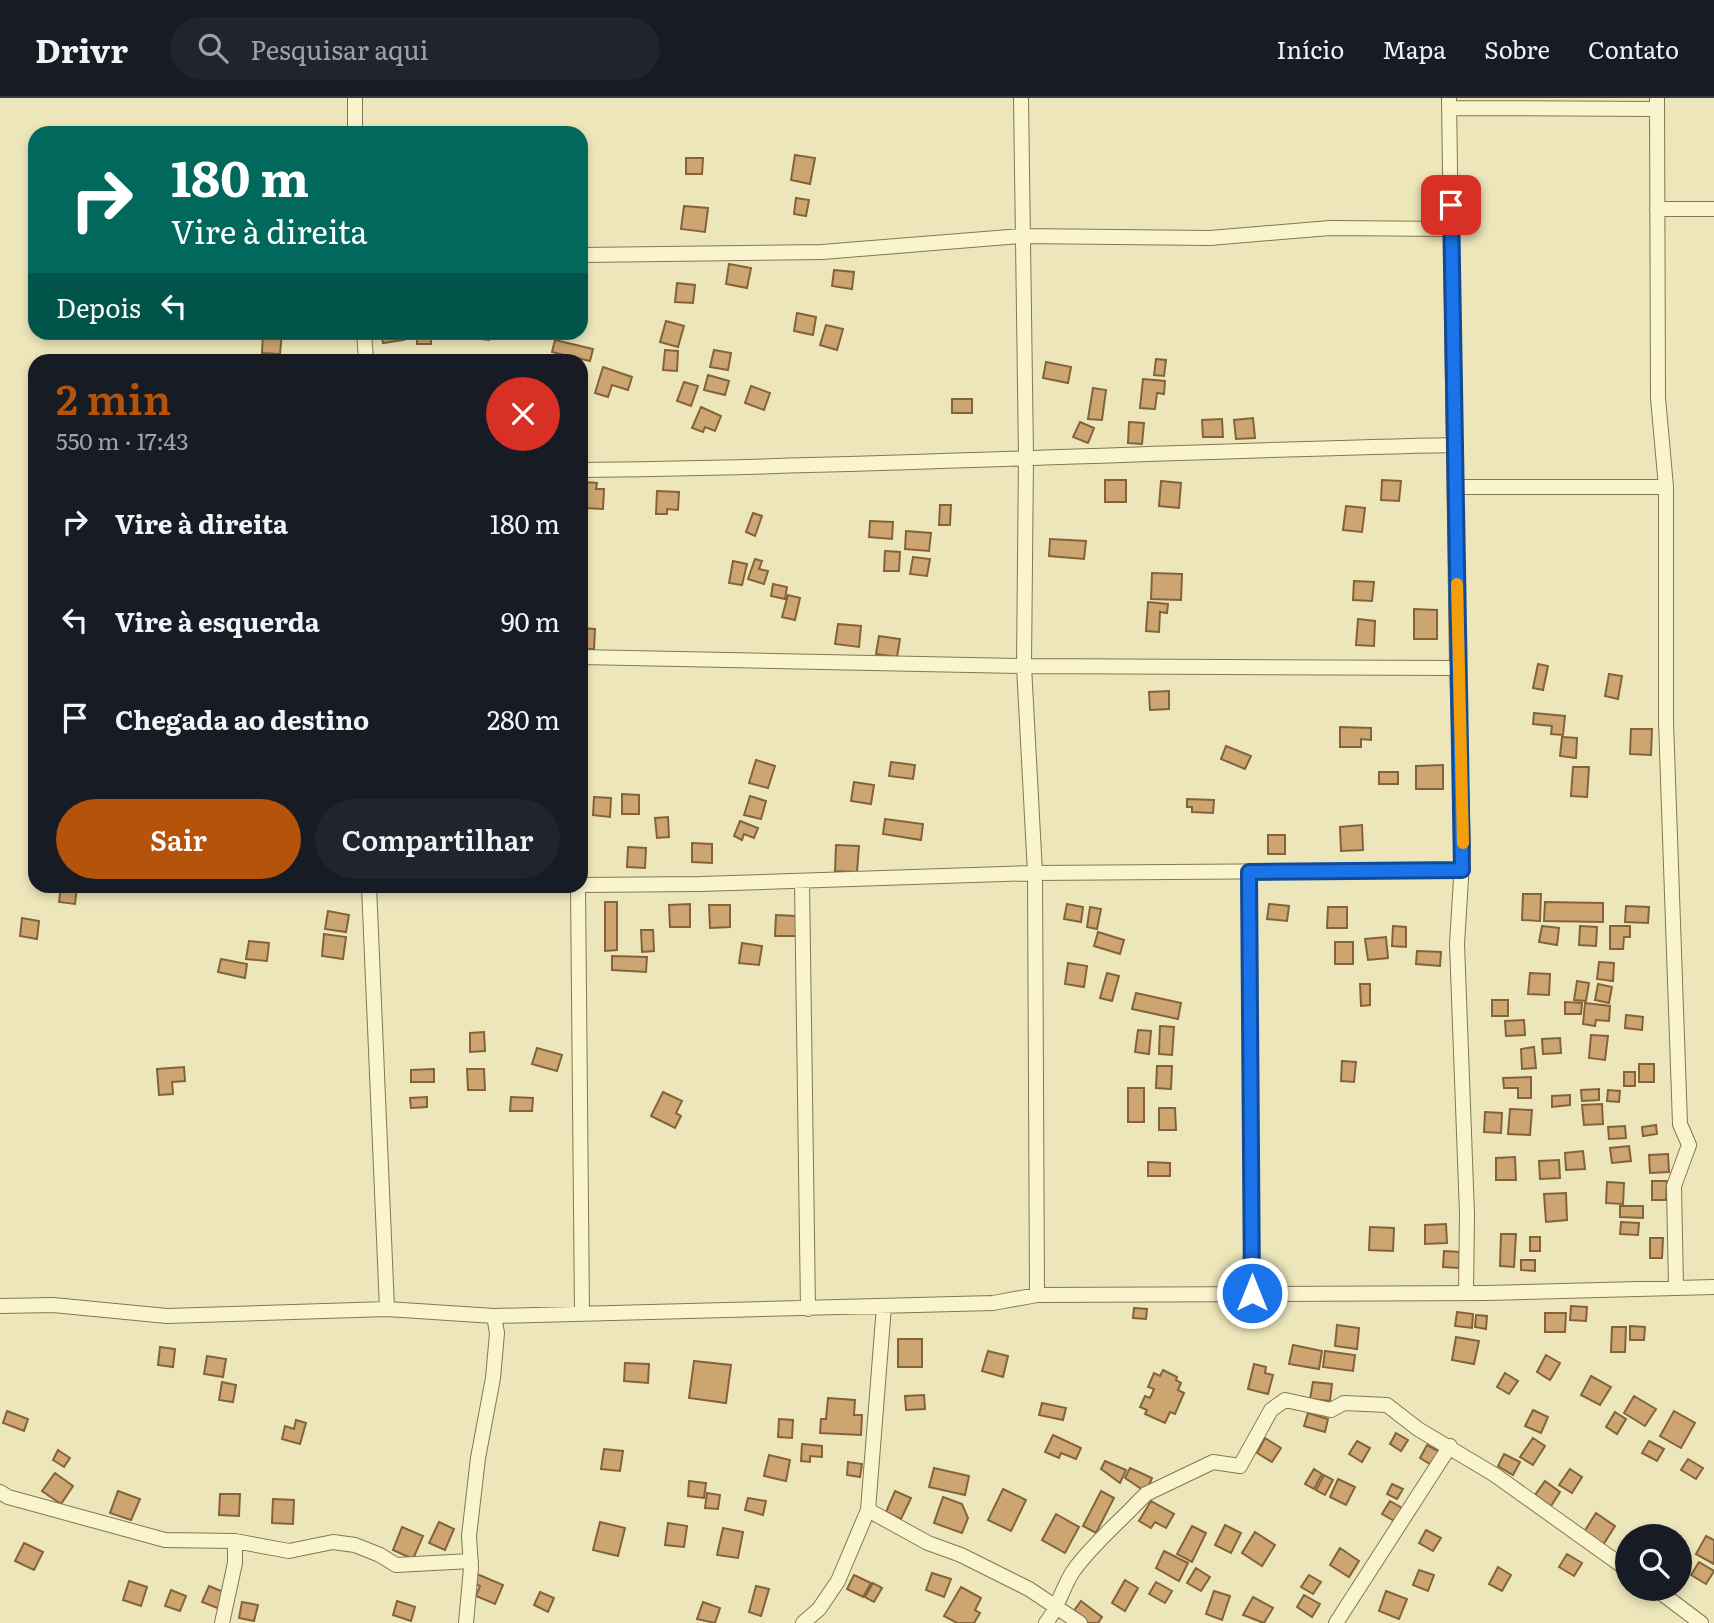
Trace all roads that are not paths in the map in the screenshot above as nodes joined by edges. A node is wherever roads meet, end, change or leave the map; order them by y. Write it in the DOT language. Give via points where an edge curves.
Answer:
graph roads {
  1 [pos="355,98"];
  2 [pos="1021,98"];
  3 [pos="1449,103"];
  4 [pos="1657,103"];
  5 [pos="355,126"];
  6 [pos="1657,209"];
  7 [pos="1714,209"];
  8 [pos="1451,229"];
  9 [pos="1022,236"];
  10 [pos="588,255"];
  11 [pos="1455,445"];
  12 [pos="1026,456"];
  13 [pos="588,470"];
  14 [pos="1456,487"];
  15 [pos="1665,487"];
  16 [pos="588,657"];
  17 [pos="1024,666"];
  18 [pos="1457,668"];
  19 [pos="1462,870"];
  20 [pos="1249,872"];
  21 [pos="1035,873"];
  22 [pos="802,881"];
  23 [pos="588,885"];
  24 [pos="369,893"];
  25 [pos="580,893"];
  26 [pos="1676,1286"];
  27 [pos="1714,1287"];
  28 [pos="1252,1293"];
  29 [pos="1466,1293"];
  30 [pos="1037,1295"];
  31 [pos="0,1306"];
  32 [pos="884,1306"];
  33 [pos="387,1309"];
  34 [pos="808,1309"];
  35 [pos="582,1314"];
  36 [pos="494,1316"];
  37 [pos="1450,1446"];
  38 [pos="0,1492"];
  39 [pos="868,1510"];
  40 [pos="235,1541"];
  41 [pos="471,1561"];
  42 [pos="1615,1561"];
  43 [pos="1672,1601"];
  44 [pos="1057,1609"];
  45 [pos="222,1623"];
  46 [pos="466,1623"];
  47 [pos="803,1623"];
  48 [pos="1046,1623"];
  49 [pos="1080,1623"];
  50 [pos="1336,1623"];
  51 [pos="1701,1623"];
  1 -- 5 [label="street"];
  2 -- 9 [label="street"];
  3 -- 4 [label="street"];
  3 -- 8 [label="street"];
  4 -- 6 [label="street"];
  6 -- 7 [label="street"];
  6 -- 15 [label="street" via="1658,398"];
  8 -- 9 [label="street" via="1330,228 1210,238"];
  8 -- 11 [label="street"];
  9 -- 10 [label="street" via="822,252"];
  9 -- 12 [label="street"];
  11 -- 12 [label="street"];
  11 -- 14 [label="street"];
  12 -- 13 [label="street"];
  12 -- 17 [label="street"];
  14 -- 15 [label="street"];
  14 -- 18 [label="street"];
  15 -- 26 [label="street" via="1666,722 1675,1005 1680,1124 1689,1145 1674,1185"];
  16 -- 17 [label="street"];
  17 -- 18 [label="street"];
  17 -- 21 [label="street"];
  18 -- 19 [label="street"];
  19 -- 20 [label="street"];
  19 -- 29 [label="street" via="1457,944 1467,1190"];
  20 -- 21 [label="street"];
  20 -- 28 [label="street"];
  21 -- 22 [label="street"];
  21 -- 30 [label="street"];
  22 -- 23 [label="street"];
  22 -- 34 [label="street"];
  24 -- 33 [label="street"];
  25 -- 35 [label="street"];
  26 -- 27 [label="street"];
  26 -- 29 [label="street"];
  28 -- 29 [label="street"];
  28 -- 30 [label="street"];
  30 -- 32 [label="street" via="993,1303"];
  31 -- 33 [label="street" via="167,1316"];
  32 -- 34 [label="street"];
  32 -- 39 [label="street"];
  33 -- 36 [label="street"];
  34 -- 35 [label="street"];
  35 -- 36 [label="street"];
  36 -- 41 [label="street" via="494,1378 468,1536"];
  37 -- 42 [label="street"];
  37 -- 44 [label="street" via="1387,1405 1344,1403 1331,1410 1285,1400 1272,1410 1240,1465 1213,1462 1146,1494 1071,1574"];
  37 -- 50 [label="street"];
  38 -- 40 [label="street" via="165,1540"];
  39 -- 44 [label="street" via="1029,1589"];
  39 -- 47 [label="street" via="838,1581"];
  40 -- 41 [label="street" via="289,1551 333,1542 355,1545 396,1565"];
  40 -- 45 [label="street"];
  41 -- 46 [label="street"];
  43 -- 51 [label="street"];
  44 -- 48 [label="street"];
  44 -- 49 [label="street"];
}
